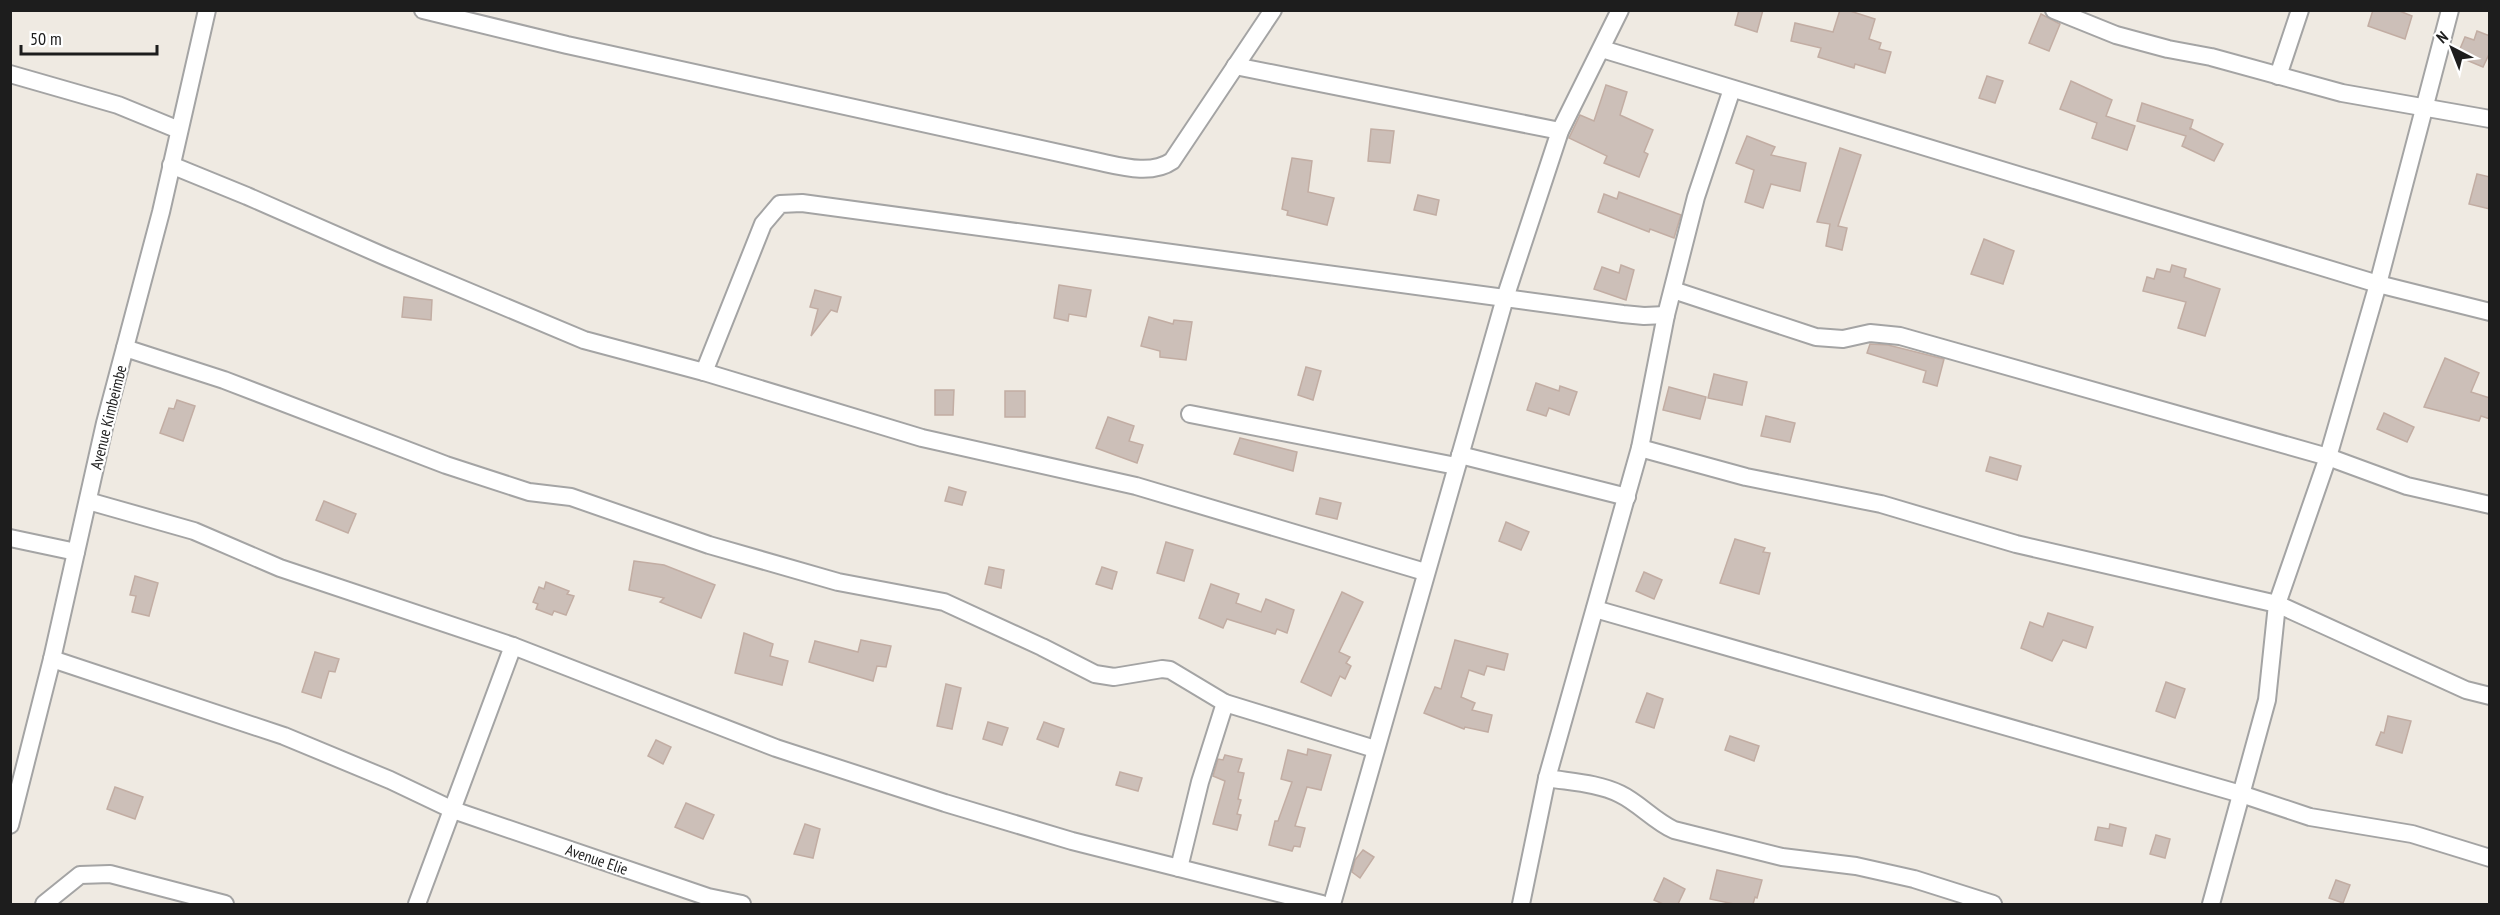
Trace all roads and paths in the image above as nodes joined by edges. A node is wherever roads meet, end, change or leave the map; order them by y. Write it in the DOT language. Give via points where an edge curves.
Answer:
graph roads {
  1 [pos="207,10"];
  2 [pos="423,10"];
  3 [pos="1273,10"];
  4 [pos="1620,10"];
  5 [pos="2055,10"];
  6 [pos="2300,10"];
  7 [pos="2450,10"];
  8 [pos="1602,49"];
  9 [pos="1235,66"];
  10 [pos="10,74"];
  11 [pos="2278,76"];
  12 [pos="1732,89"];
  13 [pos="2423,106"];
  14 [pos="2490,119"];
  15 [pos="179,130"];
  16 [pos="1560,131"];
  17 [pos="171,165"];
  18 [pos="2378,284"];
  19 [pos="1673,290"];
  20 [pos="1505,298"];
  21 [pos="2490,312"];
  22 [pos="1666,315"];
  23 [pos="125,348"];
  24 [pos="704,372"];
  25 [pos="1190,414"];
  26 [pos="1640,448"];
  27 [pos="2328,457"];
  28 [pos="1458,460"];
  29 [pos="1627,497"];
  30 [pos="87,501"];
  31 [pos="2490,505"];
  32 [pos="10,538"];
  33 [pos="76,552"];
  34 [pos="1425,572"];
  35 [pos="2277,604"];
  36 [pos="1595,609"];
  37 [pos="513,646"];
  38 [pos="52,659"];
  39 [pos="2490,696"];
  40 [pos="1225,704"];
  41 [pos="1375,749"];
  42 [pos="1546,778"];
  43 [pos="2241,794"];
  44 [pos="14,795"];
  45 [pos="453,810"];
  46 [pos="10,825"];
  47 [pos="2490,858"];
  48 [pos="1179,868"];
  49 [pos="44,904"];
  50 [pos="225,904"];
  51 [pos="417,904"];
  52 [pos="742,904"];
  53 [pos="1322,904"];
  54 [pos="1332,904"];
  55 [pos="1521,904"];
  56 [pos="1993,904"];
  57 [pos="2211,904"];
  1 -- 15 [label="street, Avenue Kimbeimbe"];
  2 -- 9 [label="street" via="1100,162 1153,169 1172,161"];
  3 -- 9 [label="street"];
  4 -- 8 [label="street"];
  5 -- 11 [label="street" via="2116,35"];
  6 -- 11 [label="street"];
  7 -- 13 [label="street"];
  8 -- 12 [label="street"];
  8 -- 16 [label="street"];
  9 -- 16 [label="street"];
  10 -- 15 [label="street" via="118,105"];
  11 -- 13 [label="street" via="2342,93"];
  12 -- 18 [label="street"];
  12 -- 19 [label="street" via="1696,197"];
  13 -- 14 [label="street"];
  13 -- 18 [label="street"];
  15 -- 17 [label="street, Avenue Kimbeimbe"];
  16 -- 20 [label="street"];
  17 -- 23 [label="street, Avenue Kimbeimbe"];
  17 -- 24 [label="street" via="584,340"];
  18 -- 21 [label="street"];
  18 -- 27 [label="street"];
  19 -- 22 [label="street"];
  19 -- 27 [label="street" via="1816,338 1843,339 1870,333 1900,336"];
  20 -- 22 [label="street" via="1623,314"];
  20 -- 24 [label="street" via="813,205 780,204 763,224"];
  20 -- 28 [label="street"];
  22 -- 26 [label="street"];
  23 -- 30 [label="street, Avenue Kimbeimbe"];
  23 -- 40 [label="street" via="224,380 446,465 529,492 571,497 709,545 838,582 944,602 1095,674 1114,677 1170,670"];
  24 -- 34 [label="street" via="922,438 1136,486"];
  25 -- 28 [label="street"];
  26 -- 29 [label="street"];
  26 -- 35 [label="street" via="1746,477 1881,504 2016,544"];
  27 -- 31 [label="street" via="2407,486"];
  27 -- 35 [label="street"];
  28 -- 29 [label="street"];
  28 -- 34 [label="street"];
  29 -- 36 [label="street"];
  30 -- 33 [label="street, Avenue Kimbeimbe"];
  30 -- 37 [label="street" via="194,531 280,568"];
  32 -- 33 [label="street"];
  33 -- 38 [label="street, Avenue Kimbeimbe"];
  34 -- 41 [label="street"];
  35 -- 39 [label="street" via="2466,690"];
  35 -- 43 [label="street" via="2267,700"];
  36 -- 42 [label="street"];
  36 -- 43 [label="street"];
  37 -- 45 [label="street"];
  37 -- 48 [label="street" via="776,748 987,816"];
  38 -- 44 [label="street, Avenue Kimbeimbe"];
  38 -- 45 [label="street, Avenue Elie" via="284,736"];
  40 -- 41 [label="street"];
  40 -- 48 [label="street" via="1200,782"];
  41 -- 54 [label="street"];
  42 -- 55 [label="street"];
  42 -- 56 [label="street" via="1620,794 1674,830 1782,857 1856,866 1914,879"];
  43 -- 47 [label="street" via="2310,818 2412,834"];
  43 -- 57 [label="street"];
  44 -- 46 [label="street, Avenue Kimbeimbe"];
  45 -- 51 [label="street"];
  45 -- 52 [label="street, Avenue Elie" via="708,897"];
  48 -- 53 [label="street"];
  49 -- 50 [label="street" via="80,875 110,874"];
}
